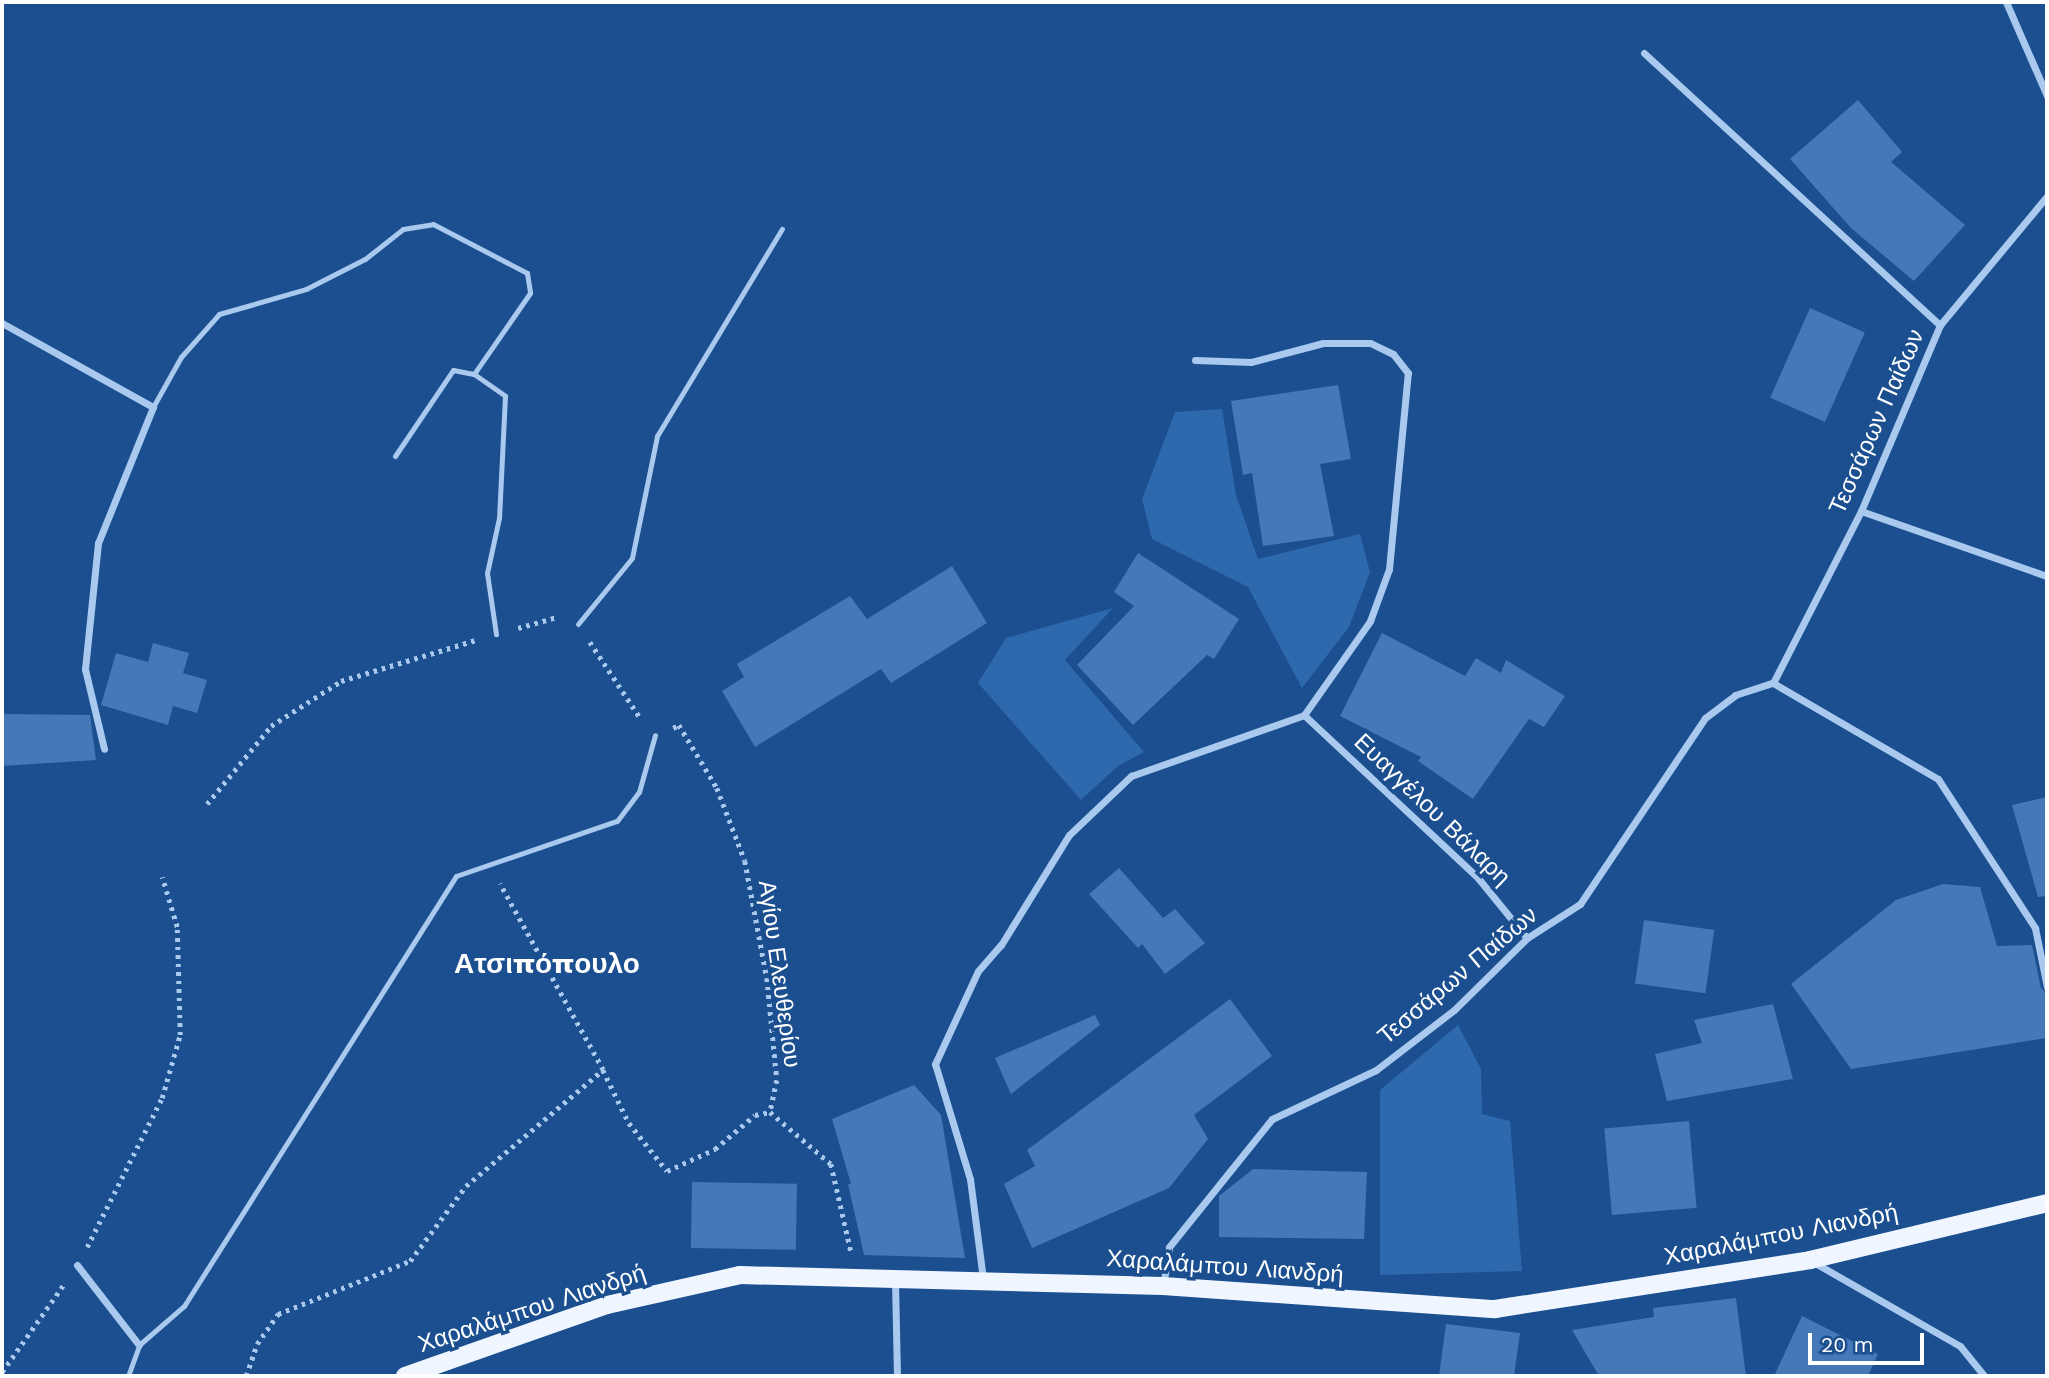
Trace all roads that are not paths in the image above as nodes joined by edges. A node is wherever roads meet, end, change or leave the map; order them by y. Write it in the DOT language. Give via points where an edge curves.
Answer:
graph roads {
  1 [pos="2006,2"];
  2 [pos="1644,53"];
  3 [pos="2047,96"];
  4 [pos="2047,196"];
  5 [pos="782,229"];
  6 [pos="2,323"];
  7 [pos="1940,325"];
  8 [pos="1195,360"];
  9 [pos="474,374"];
  10 [pos="153,407"];
  11 [pos="395,456"];
  12 [pos="1861,512"];
  13 [pos="2047,576"];
  14 [pos="579,624"];
  15 [pos="496,634"];
  16 [pos="1773,683"];
  17 [pos="1304,715"];
  18 [pos="655,734"];
  19 [pos="104,749"];
  20 [pos="1527,938"];
  21 [pos="2047,987"];
  22 [pos="2047,1203"];
  23 [pos="1810,1260"];
  24 [pos="77,1265"];
  25 [pos="983,1279"];
  26 [pos="895,1281"];
  27 [pos="1163,1286"];
  28 [pos="139,1345"];
  29 [pos="128,1376"];
  30 [pos="405,1376"];
  31 [pos="897,1376"];
  32 [pos="1984,1376"];
  1 -- 3 [label="street"];
  2 -- 7 [label="street"];
  4 -- 7 [label="street, Τεσσάρων Παίδων"];
  5 -- 14 [label="lane" via="656,436 632,558"];
  6 -- 10 [label="street"];
  7 -- 12 [label="street, Τεσσάρων Παίδων"];
  8 -- 17 [label="street" via="1251,362 1323,343 1370,343 1393,354 1408,373 1389,569 1370,621"];
  9 -- 10 [label="lane" via="530,293 527,273 433,224 402,229 365,259 306,289 219,314 181,357"];
  9 -- 11 [label="lane" via="453,370"];
  9 -- 15 [label="lane" via="505,396 499,518 487,573"];
  10 -- 19 [label="street" via="99,543 85,669"];
  12 -- 13 [label="street"];
  12 -- 16 [label="street, Τεσσάρων Παίδων"];
  16 -- 20 [label="street, Τεσσάρων Παίδων" via="1735,695 1705,718 1580,904"];
  16 -- 21 [label="street" via="1938,779 2035,928"];
  17 -- 20 [label="street, Ευαγγέλου Βάλαρη" via="1478,878"];
  17 -- 25 [label="street" via="1131,776 1069,835 1001,945 978,971 934,1063 970,1179"];
  18 -- 28 [label="lane" via="639,792 617,821 456,876 184,1307"];
  20 -- 27 [label="street, Τεσσάρων Παίδων" via="1454,1010 1376,1069 1272,1119 1169,1247"];
  22 -- 23 [label="main road, Χαραλάμπου Λιανδρή"];
  23 -- 27 [label="main road, Χαραλάμπου Λιανδρή" via="1495,1309"];
  23 -- 32 [label="street" via="1960,1346"];
  24 -- 28 [label="street"];
  25 -- 26 [label="main road, Χαραλάμπου Λιανδρή"];
  25 -- 27 [label="main road, Χαραλάμπου Λιανδρή"];
  26 -- 30 [label="main road, Χαραλάμπου Λιανδρή" via="740,1275 607,1305"];
  26 -- 31 [label="street"];
  28 -- 29 [label="lane"];
}
